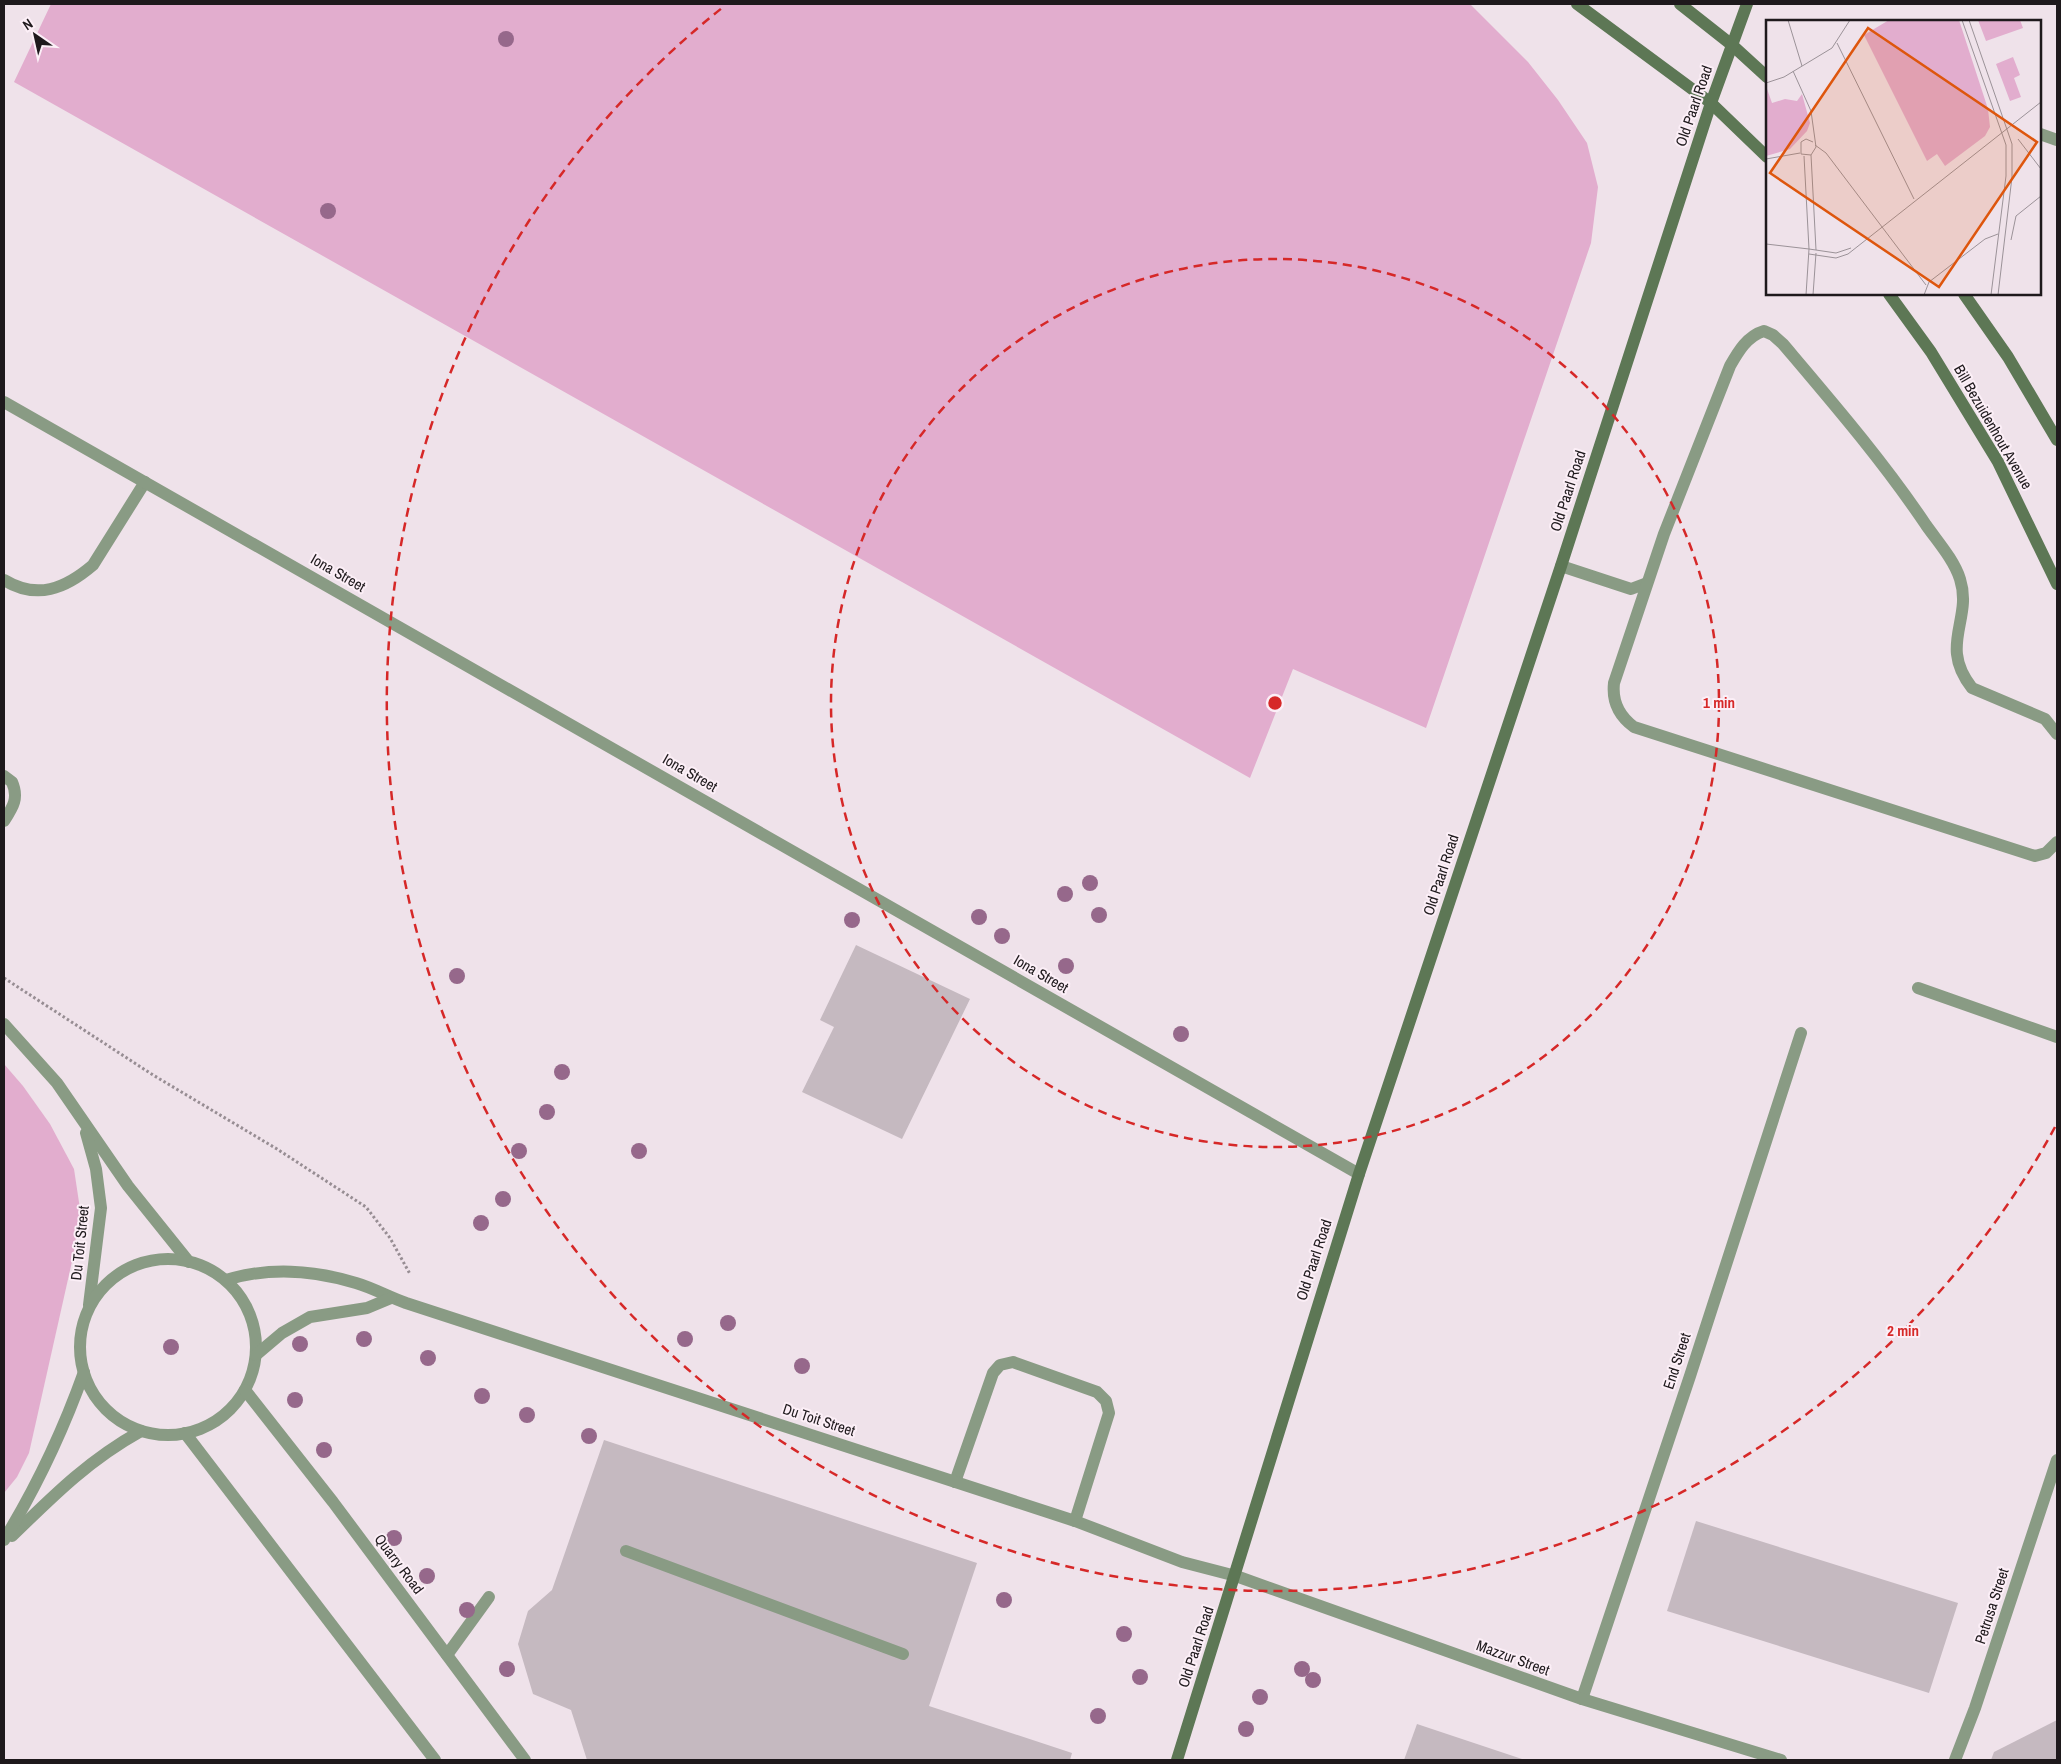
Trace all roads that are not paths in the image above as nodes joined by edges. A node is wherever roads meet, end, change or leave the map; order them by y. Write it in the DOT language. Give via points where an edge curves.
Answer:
graph roads {
  1 [pos="1577,4"];
  2 [pos="1680,4"];
  3 [pos="1747,4"];
  4 [pos="1732,45"];
  5 [pos="1766,76"];
  6 [pos="1711,103"];
  7 [pos="2041,134"];
  8 [pos="2057,140"];
  9 [pos="1766,156"];
  10 [pos="1890,295"];
  11 [pos="1965,295"];
  12 [pos="4,402"];
  13 [pos="2057,440"];
  14 [pos="145,482"];
  15 [pos="1561,566"];
  16 [pos="4,580"];
  17 [pos="1647,583"];
  18 [pos="2057,584"];
  19 [pos="2057,734"];
  20 [pos="4,776"];
  21 [pos="4,821"];
  22 [pos="2057,842"];
  23 [pos="1918,988"];
  24 [pos="4,1024"];
  25 [pos="1801,1032"];
  26 [pos="2057,1037"];
  27 [pos="83,1122"];
  28 [pos="1359,1174"];
  29 [pos="189,1262"];
  30 [pos="226,1280"];
  31 [pos="391,1298"];
  32 [pos="89,1310"];
  33 [pos="256,1356"];
  34 [pos="84,1372"];
  35 [pos="245,1390"];
  36 [pos="141,1431"];
  37 [pos="185,1433"];
  38 [pos="2057,1460"];
  39 [pos="955,1482"];
  40 [pos="1074,1522"];
  41 [pos="4,1540"];
  42 [pos="4,1544"];
  43 [pos="626,1551"];
  44 [pos="1236,1576"];
  45 [pos="489,1597"];
  46 [pos="903,1654"];
  47 [pos="446,1656"];
  48 [pos="1582,1699"];
  49 [pos="435,1760"];
  50 [pos="525,1760"];
  51 [pos="1178,1760"];
  52 [pos="1781,1760"];
  53 [pos="1955,1760"];
  1 -- 6 [label="main road"];
  2 -- 4 [label="main road"];
  3 -- 4 [label="main road, Old Paarl Road"];
  4 -- 5 [label="main road"];
  4 -- 6 [label="main road, Old Paarl Road"];
  6 -- 9 [label="main road"];
  6 -- 15 [label="main road, Old Paarl Road"];
  7 -- 8 [label="street"];
  10 -- 18 [label="main road, Bill Bezuidenhout Avenue" via="1931,352 1998,462"];
  11 -- 13 [label="main road" via="2008,357"];
  12 -- 14 [label="street, Iona Street"];
  14 -- 16 [label="street" via="93,565 82,574 66,584 41,590 28,591"];
  14 -- 28 [label="street, Iona Street"];
  15 -- 17 [label="street" via="1631,589"];
  15 -- 28 [label="main road, Old Paarl Road"];
  17 -- 19 [label="street" via="1730,366 1742,346 1758,332 1764,331 1783,344 1884,466 1951,561 1960,580 1962,599 1955,643 1965,679 1972,688 2045,719"];
  17 -- 22 [label="street" via="1612,693 1621,716 1634,727 2035,856 2046,853"];
  20 -- 21 [label="street" via="12,782 16,797"];
  23 -- 26 [label="street"];
  24 -- 27 [label="street, Du Toit Street" via="58,1083"];
  25 -- 48 [label="street, End Street"];
  27 -- 29 [label="street, Du Toit Street" via="147,1212"];
  27 -- 32 [label="street, Du Toit Street" via="96,1169 101,1208"];
  28 -- 44 [label="main road, Old Paarl Road"];
  29 -- 30 [label="street"];
  29 -- 32 [label="street" via="159,1260 130,1268 110,1282"];
  30 -- 31 [label="street, Du Toit Street" via="288,1271 348,1281"];
  30 -- 33 [label="street" via="250,1314"];
  31 -- 33 [label="street" via="368,1308 310,1317 282,1333"];
  31 -- 39 [label="street, Du Toit Street"];
  32 -- 34 [label="street" via="81,1341"];
  33 -- 35 [label="street"];
  34 -- 36 [label="street" via="96,1398 106,1409"];
  34 -- 41 [label="street" via="56,1444"];
  35 -- 37 [label="street" via="226,1414"];
  35 -- 47 [label="street, Quarry Road" via="333,1502"];
  36 -- 37 [label="street"];
  36 -- 42 [label="street" via="83,1469"];
  37 -- 49 [label="street"];
  38 -- 53 [label="street, Petrusa Street" via="1976,1708"];
  39 -- 40 [label="street, Du Toit Street"];
  39 -- 40 [label="street" via="993,1373 1000,1365 1013,1362 1097,1392 1106,1400 1109,1413"];
  40 -- 44 [label="street, Du Toit Street" via="1182,1562"];
  43 -- 46 [label="street"];
  44 -- 48 [label="street, Mazzur Street"];
  44 -- 51 [label="main road, Old Paarl Road"];
  45 -- 47 [label="street"];
  47 -- 50 [label="street, Quarry Road"];
  48 -- 52 [label="street, Mazzur Street"];
}
